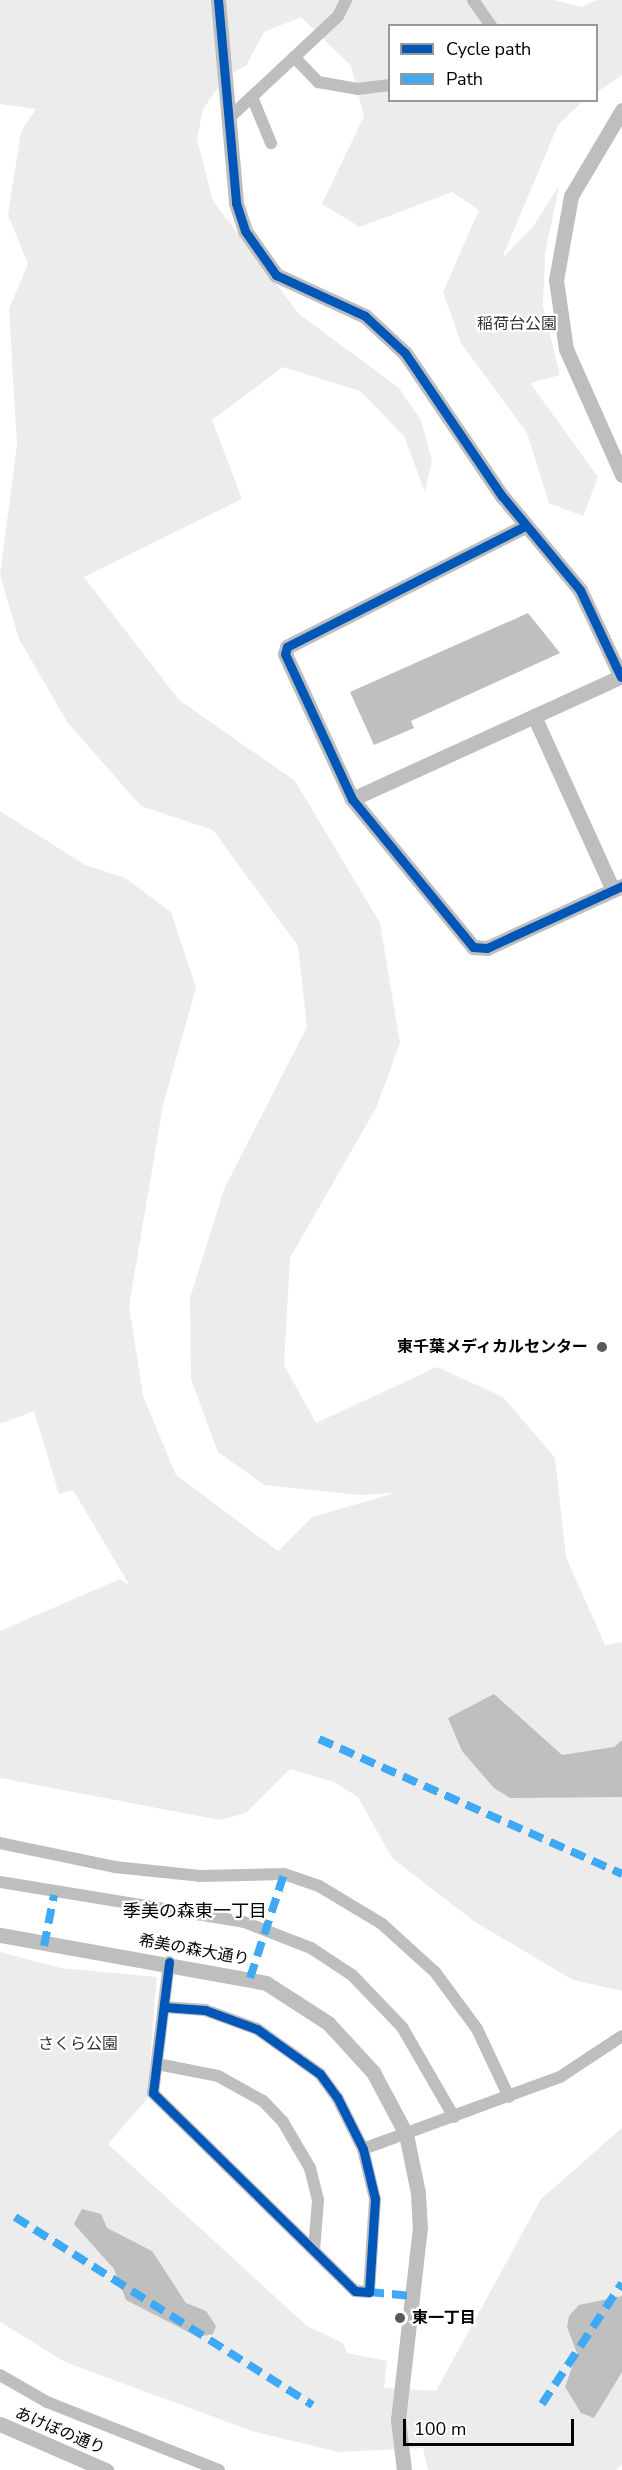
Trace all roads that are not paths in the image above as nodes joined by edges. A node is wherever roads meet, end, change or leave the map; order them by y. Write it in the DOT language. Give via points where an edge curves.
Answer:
graph roads {
  1 [pos="218,0"];
  2 [pos="346,0"];
  3 [pos="473,0"];
  4 [pos="489,24"];
  5 [pos="294,57"];
  6 [pos="388,85"];
  7 [pos="252,97"];
  8 [pos="622,110"];
  9 [pos="228,119"];
  10 [pos="271,143"];
  11 [pos="622,475"];
  12 [pos="525,526"];
  13 [pos="621,676"];
  14 [pos="534,716"];
  15 [pos="352,799"];
  16 [pos="617,888"];
  17 [pos="0,1843"];
  18 [pos="0,1882"];
  19 [pos="0,1935"];
  20 [pos="169,1962"];
  21 [pos="164,2007"];
  22 [pos="622,2036"];
  23 [pos="157,2064"];
  24 [pos="509,2097"];
  25 [pos="454,2117"];
  26 [pos="406,2134"];
  27 [pos="363,2149"];
  28 [pos="314,2251"];
  29 [pos="0,2375"];
  30 [pos="0,2424"];
  31 [pos="106,2470"];
  32 [pos="219,2470"];
  33 [pos="404,2470"];
  1 -- 9 [label="street"];
  2 -- 5 [label="street" via="338,16"];
  3 -- 4 [label="street"];
  5 -- 6 [label="street" via="318,82 357,89"];
  5 -- 7 [label="street"];
  7 -- 9 [label="street"];
  7 -- 10 [label="street"];
  8 -- 11 [label="street" via="571,196 556,280 566,349"];
  9 -- 12 [label="street" via="244,231 276,275 340,301 385,332"];
  12 -- 13 [label="street" via="580,590"];
  12 -- 15 [label="street" via="287,647 285,654"];
  13 -- 14 [label="street"];
  14 -- 15 [label="street"];
  14 -- 16 [label="street"];
  15 -- 16 [label="street" via="478,950"];
  17 -- 24 [label="street" via="115,1867 200,1876 284,1874 319,1886 382,1924 435,1972 477,2029"];
  18 -- 25 [label="street" via="244,1922 311,1948 352,1975 402,2027"];
  19 -- 20 [label="street, 希美の森大通り" via="66,1950"];
  20 -- 21 [label="street"];
  20 -- 26 [label="street, 希美の森大通り" via="250,1978 295,1998 353,2047 391,2101"];
  21 -- 23 [label="street"];
  21 -- 27 [label="street" via="232,2019 283,2044 320,2074 351,2120"];
  22 -- 24 [label="street" via="560,2077"];
  23 -- 28 [label="street" via="153,2093"];
  23 -- 28 [label="street" via="226,2080 263,2101 284,2122 313,2179 318,2200"];
  24 -- 25 [label="street"];
  25 -- 26 [label="street"];
  26 -- 27 [label="street"];
  26 -- 33 [label="street, 希美の森大通り" via="415,2169 420,2227 398,2420"];
  27 -- 28 [label="street" via="377,2224 369,2292 355,2291"];
  29 -- 32 [label="street" via="47,2402"];
  30 -- 31 [label="street, あけぼの通り"];
}
